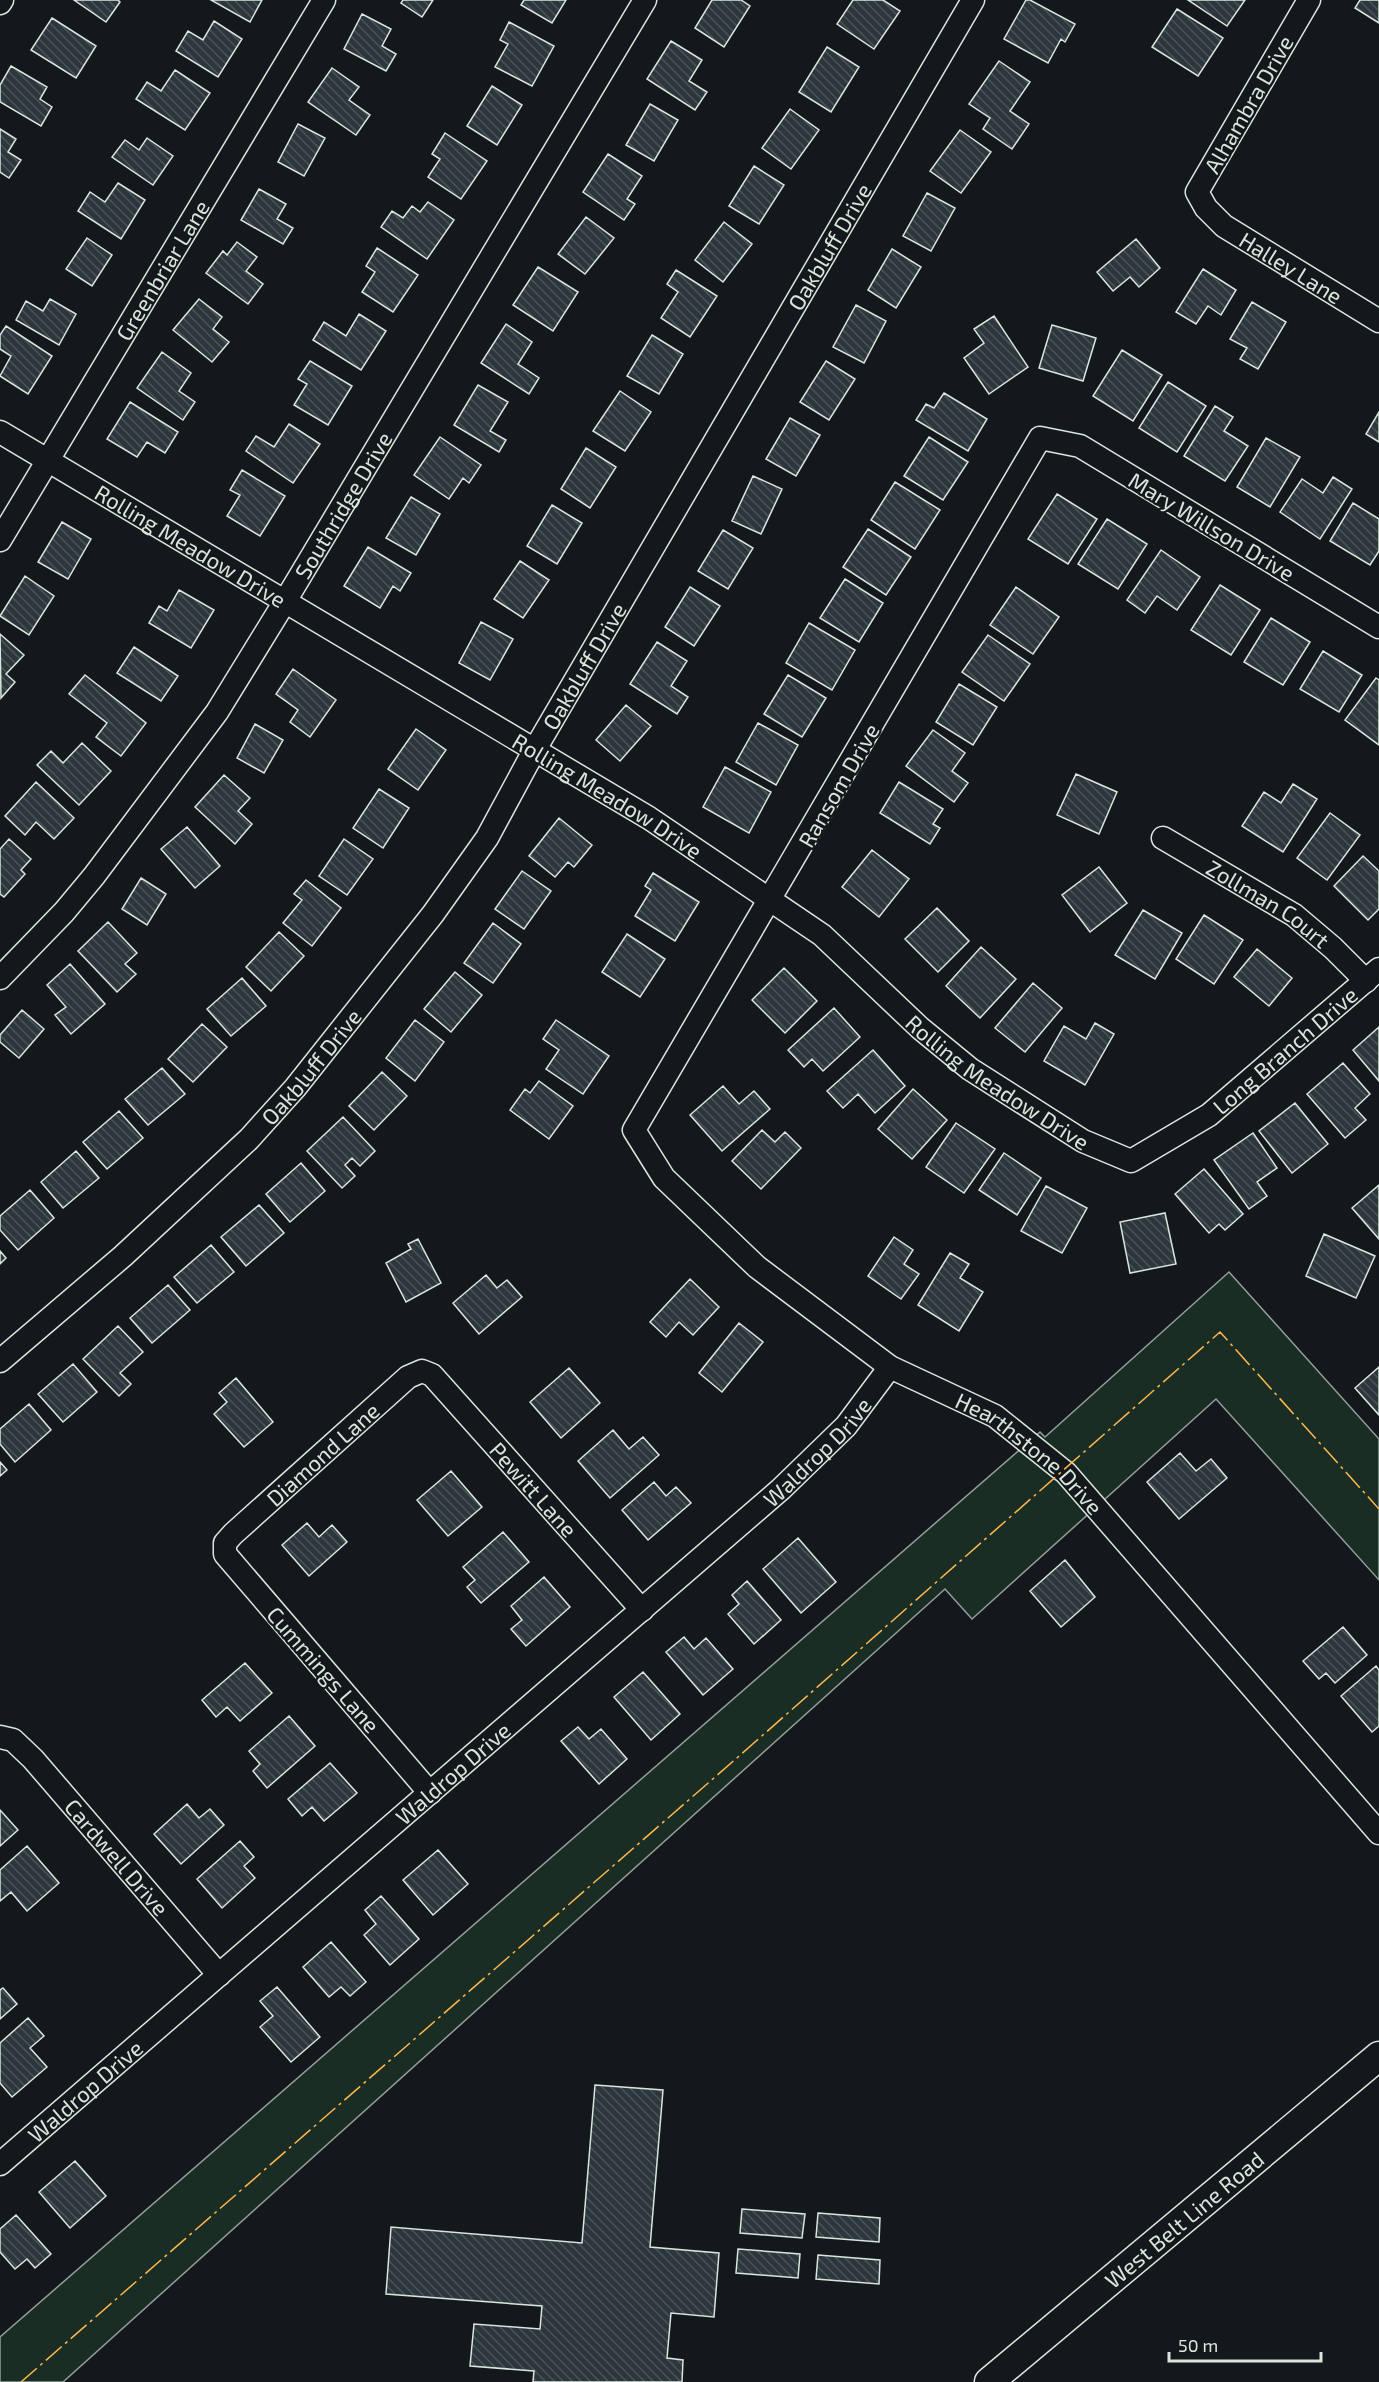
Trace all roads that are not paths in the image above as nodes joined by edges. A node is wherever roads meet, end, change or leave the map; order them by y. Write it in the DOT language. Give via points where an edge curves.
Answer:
graph roads {
  1 [pos="324,0"];
  2 [pos="645,0"];
  3 [pos="973,0"];
  4 [pos="1309,0"];
  5 [pos="1206,208"];
  6 [pos="1379,321"];
  7 [pos="0,432"];
  8 [pos="1040,438"];
  9 [pos="47,460"];
  10 [pos="0,540"];
  11 [pos="284,603"];
  12 [pos="1379,627"];
  13 [pos="534,751"];
  14 [pos="1163,838"];
  15 [pos="771,900"];
  16 [pos="1372,975"];
  17 [pos="0,978"];
  18 [pos="1187,1126"];
  19 [pos="634,1130"];
  20 [pos="0,1361"];
  21 [pos="890,1367"];
  22 [pos="422,1371"];
  23 [pos="225,1543"];
  24 [pos="642,1610"];
  25 [pos="7,1738"];
  26 [pos="430,1793"];
  27 [pos="1379,1833"];
  28 [pos="219,1975"];
  29 [pos="1379,2056"];
  30 [pos="0,2164"];
  31 [pos="990,2382"];
  1 -- 9 [label="street, Greenbriar Lane"];
  2 -- 11 [label="street, Southridge Drive"];
  3 -- 13 [label="street, Oakbluff Drive"];
  4 -- 5 [label="street, Alhambra Drive" via="1197,192"];
  5 -- 6 [label="street, Halley Lane" via="1224,226"];
  7 -- 9 [label="street, Rolling Meadow Drive"];
  8 -- 12 [label="street, Mary Willson Drive" via="1080,446"];
  8 -- 15 [label="street, Ransom Drive"];
  9 -- 10 [label="street, Greenbriar Lane"];
  9 -- 11 [label="street, Rolling Meadow Drive"];
  11 -- 13 [label="street, Rolling Meadow Drive"];
  11 -- 17 [label="street, Southridge Drive" via="217,711 139,818 64,912"];
  13 -- 15 [label="street, Rolling Meadow Drive" via="649,818"];
  13 -- 20 [label="street, Oakbluff Drive" via="487,838 426,923 295,1088 249,1139 123,1256"];
  14 -- 16 [label="street, Zollman Court" via="1294,915"];
  15 -- 18 [label="street, Rolling Meadow Drive" via="822,935 920,1028 970,1069 1083,1141 1131,1161"];
  15 -- 19 [label="street, Ransom Drive"];
  16 -- 18 [label="street, Long Branch Drive" via="1209,1114"];
  19 -- 21 [label="street, Hearthstone Drive" via="664,1178 757,1267"];
  21 -- 24 [label="street, Waldrop Drive" via="846,1426 781,1489"];
  21 -- 27 [label="street, Hearthstone Drive" via="995,1416 1066,1473"];
  22 -- 23 [label="street, Diamond Lane" via="408,1377"];
  22 -- 24 [label="street, Pewitt Lane" via="432,1375"];
  23 -- 26 [label="street, Cummings Lane" via="225,1554"];
  24 -- 26 [label="street, Waldrop Drive"];
  25 -- 28 [label="street, Cardwell Drive" via="33,1759"];
  26 -- 28 [label="street, Waldrop Drive"];
  28 -- 30 [label="street, Waldrop Drive"];
  29 -- 31 [label="main road, West Belt Line Road"];
}
